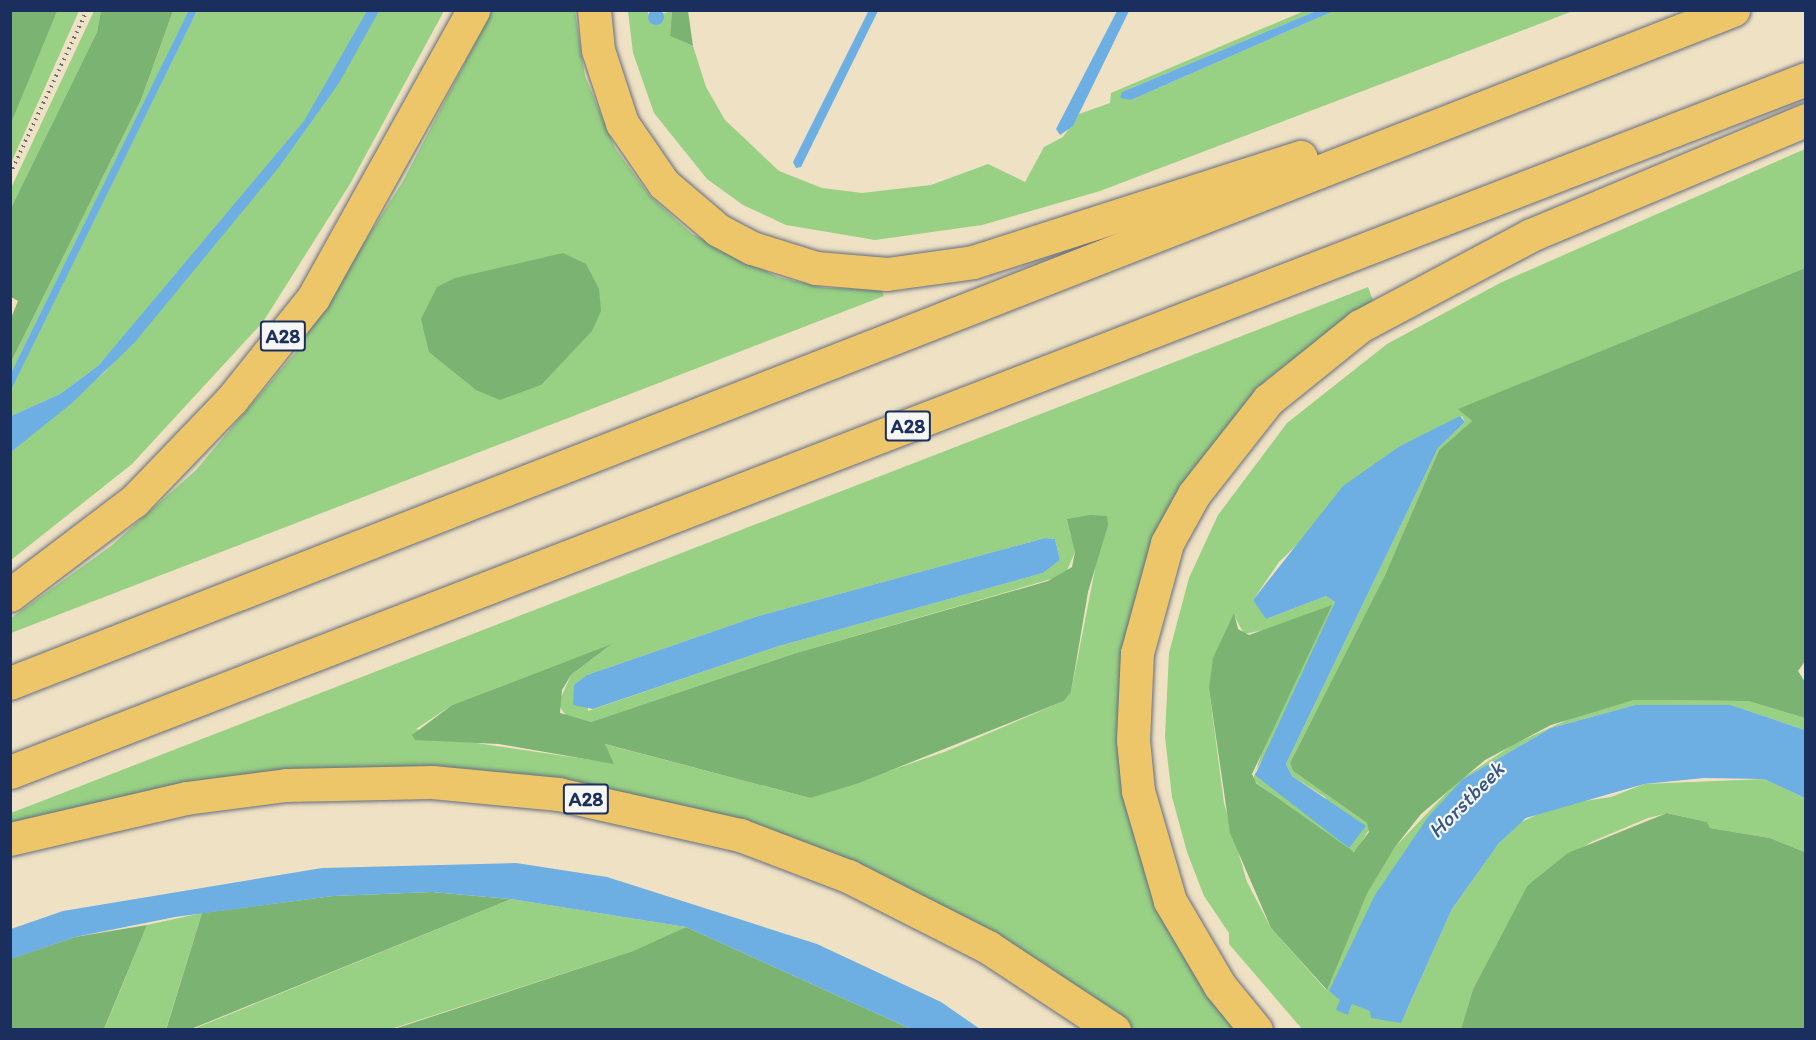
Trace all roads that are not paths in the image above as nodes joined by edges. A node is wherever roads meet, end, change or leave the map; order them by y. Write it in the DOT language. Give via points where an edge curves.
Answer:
graph roads {
  1 [pos="473,10"];
  2 [pos="594,10"];
  3 [pos="1733,10"];
  4 [pos="1620,54"];
  5 [pos="1806,79"];
  6 [pos="1806,120"];
  7 [pos="10,595"];
  8 [pos="10,683"];
  9 [pos="10,772"];
  10 [pos="10,839"];
  11 [pos="1114,1029"];
  12 [pos="1256,1029"];
  1 -- 7 [label="highway, A28" via="313,298 232,399 134,501"];
  2 -- 4 [label="highway" via="598,50 622,123 664,184 718,230 752,248 847,272 887,274 973,262"];
  3 -- 4 [label="highway"];
  4 -- 8 [label="highway"];
  5 -- 9 [label="highway, A28"];
  6 -- 12 [label="highway" via="1531,235 1380,313 1268,400 1194,494 1167,543 1137,653 1132,740 1138,791 1170,900 1220,986"];
  10 -- 11 [label="highway, A28" via="186,798 286,785 432,782 558,794 740,835 848,876 988,947"];
}
